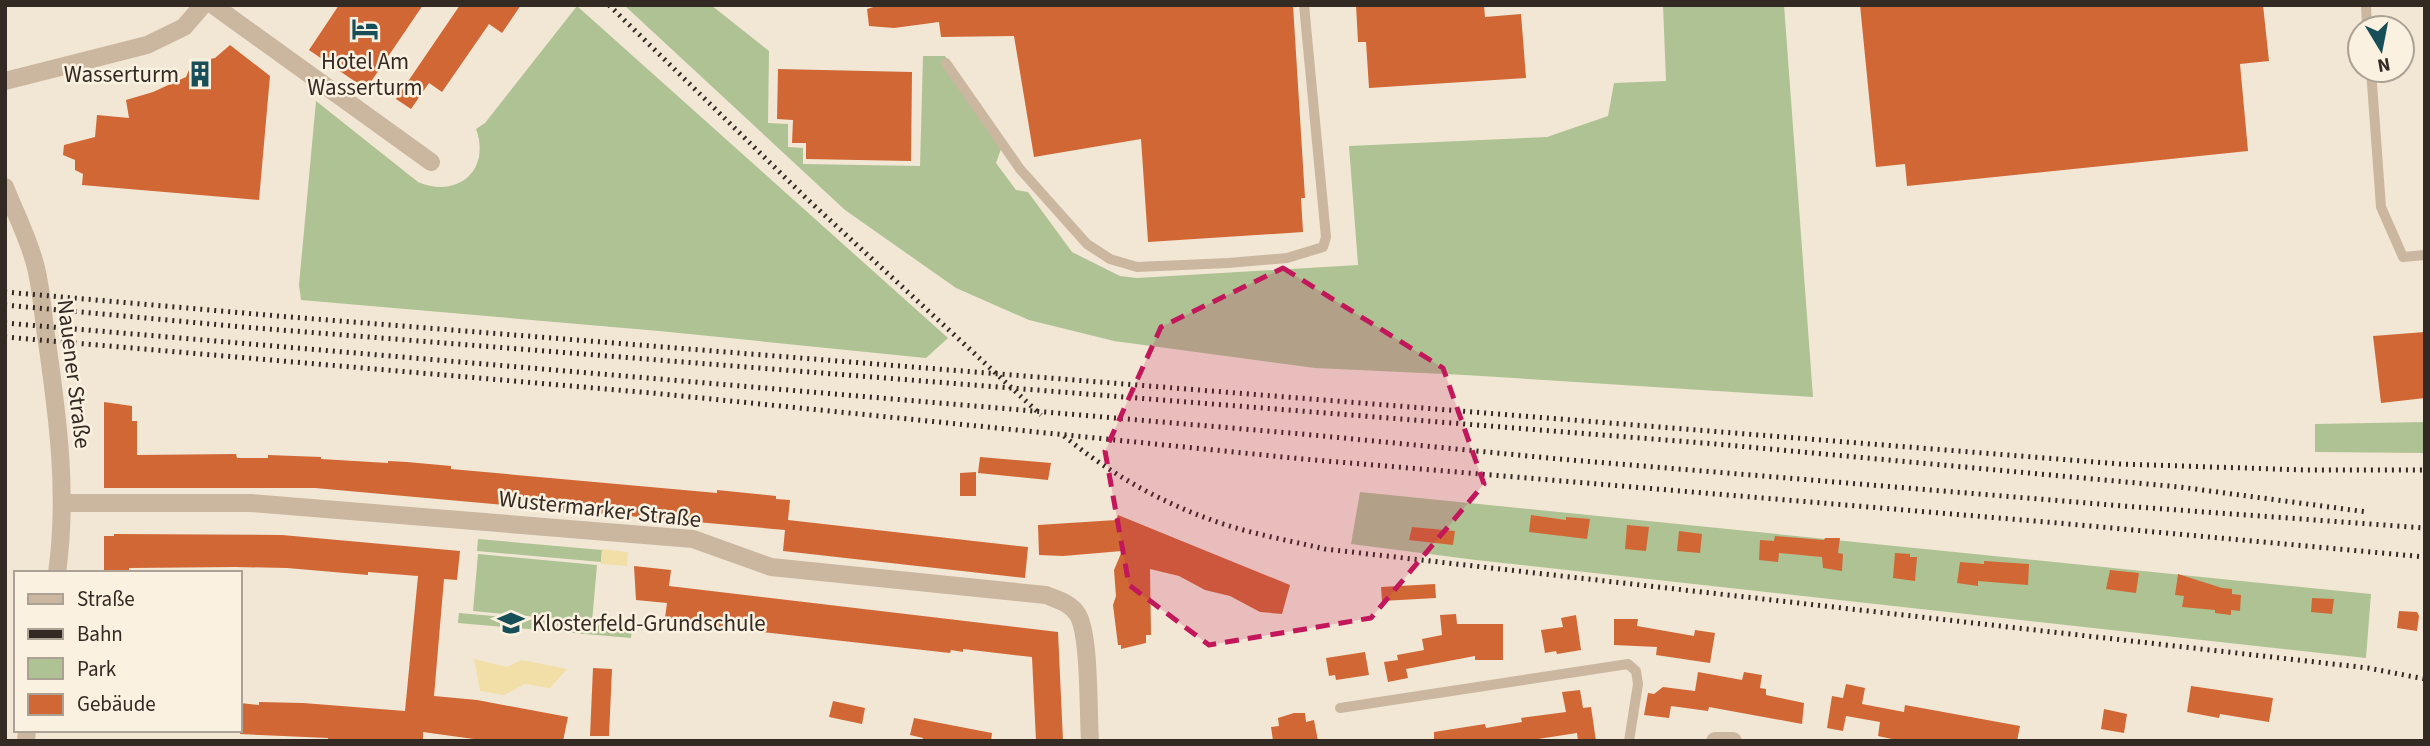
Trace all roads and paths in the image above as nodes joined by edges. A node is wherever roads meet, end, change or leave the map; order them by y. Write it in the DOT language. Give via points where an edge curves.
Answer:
graph roads {
  1 [pos="203,5"];
  2 [pos="213,5"];
  3 [pos="1304,5"];
  4 [pos="946,63"];
  5 [pos="5,81"];
  6 [pos="2372,84"];
  7 [pos="431,162"];
  8 [pos="5,187"];
  9 [pos="2425,255"];
  10 [pos="63,503"];
  11 [pos="57,571"];
  12 [pos="1340,709"];
  13 [pos="1090,741"];
  14 [pos="1629,741"];
  15 [pos="1715,741"];
  16 [pos="1733,741"];
  1 -- 5 [label="street" via="184,27 147,45"];
  2 -- 7 [label="street"];
  3 -- 4 [label="lane" via="1326,237 1323,247 1287,258 1137,267 1110,259 1087,244 1020,169"];
  6 -- 9 [label="lane" via="2381,207 2403,257"];
  8 -- 10 [label="street, Nauener Straße" via="36,267 57,415"];
  10 -- 11 [label="street, Nauener Straße"];
  10 -- 13 [label="street, Wustermarker Straße" via="251,503 693,539 771,567 1046,596 1067,603 1084,632"];
  12 -- 14 [label="lane" via="1628,664 1636,671 1638,684"];
  15 -- 16 [label="street"];
}
